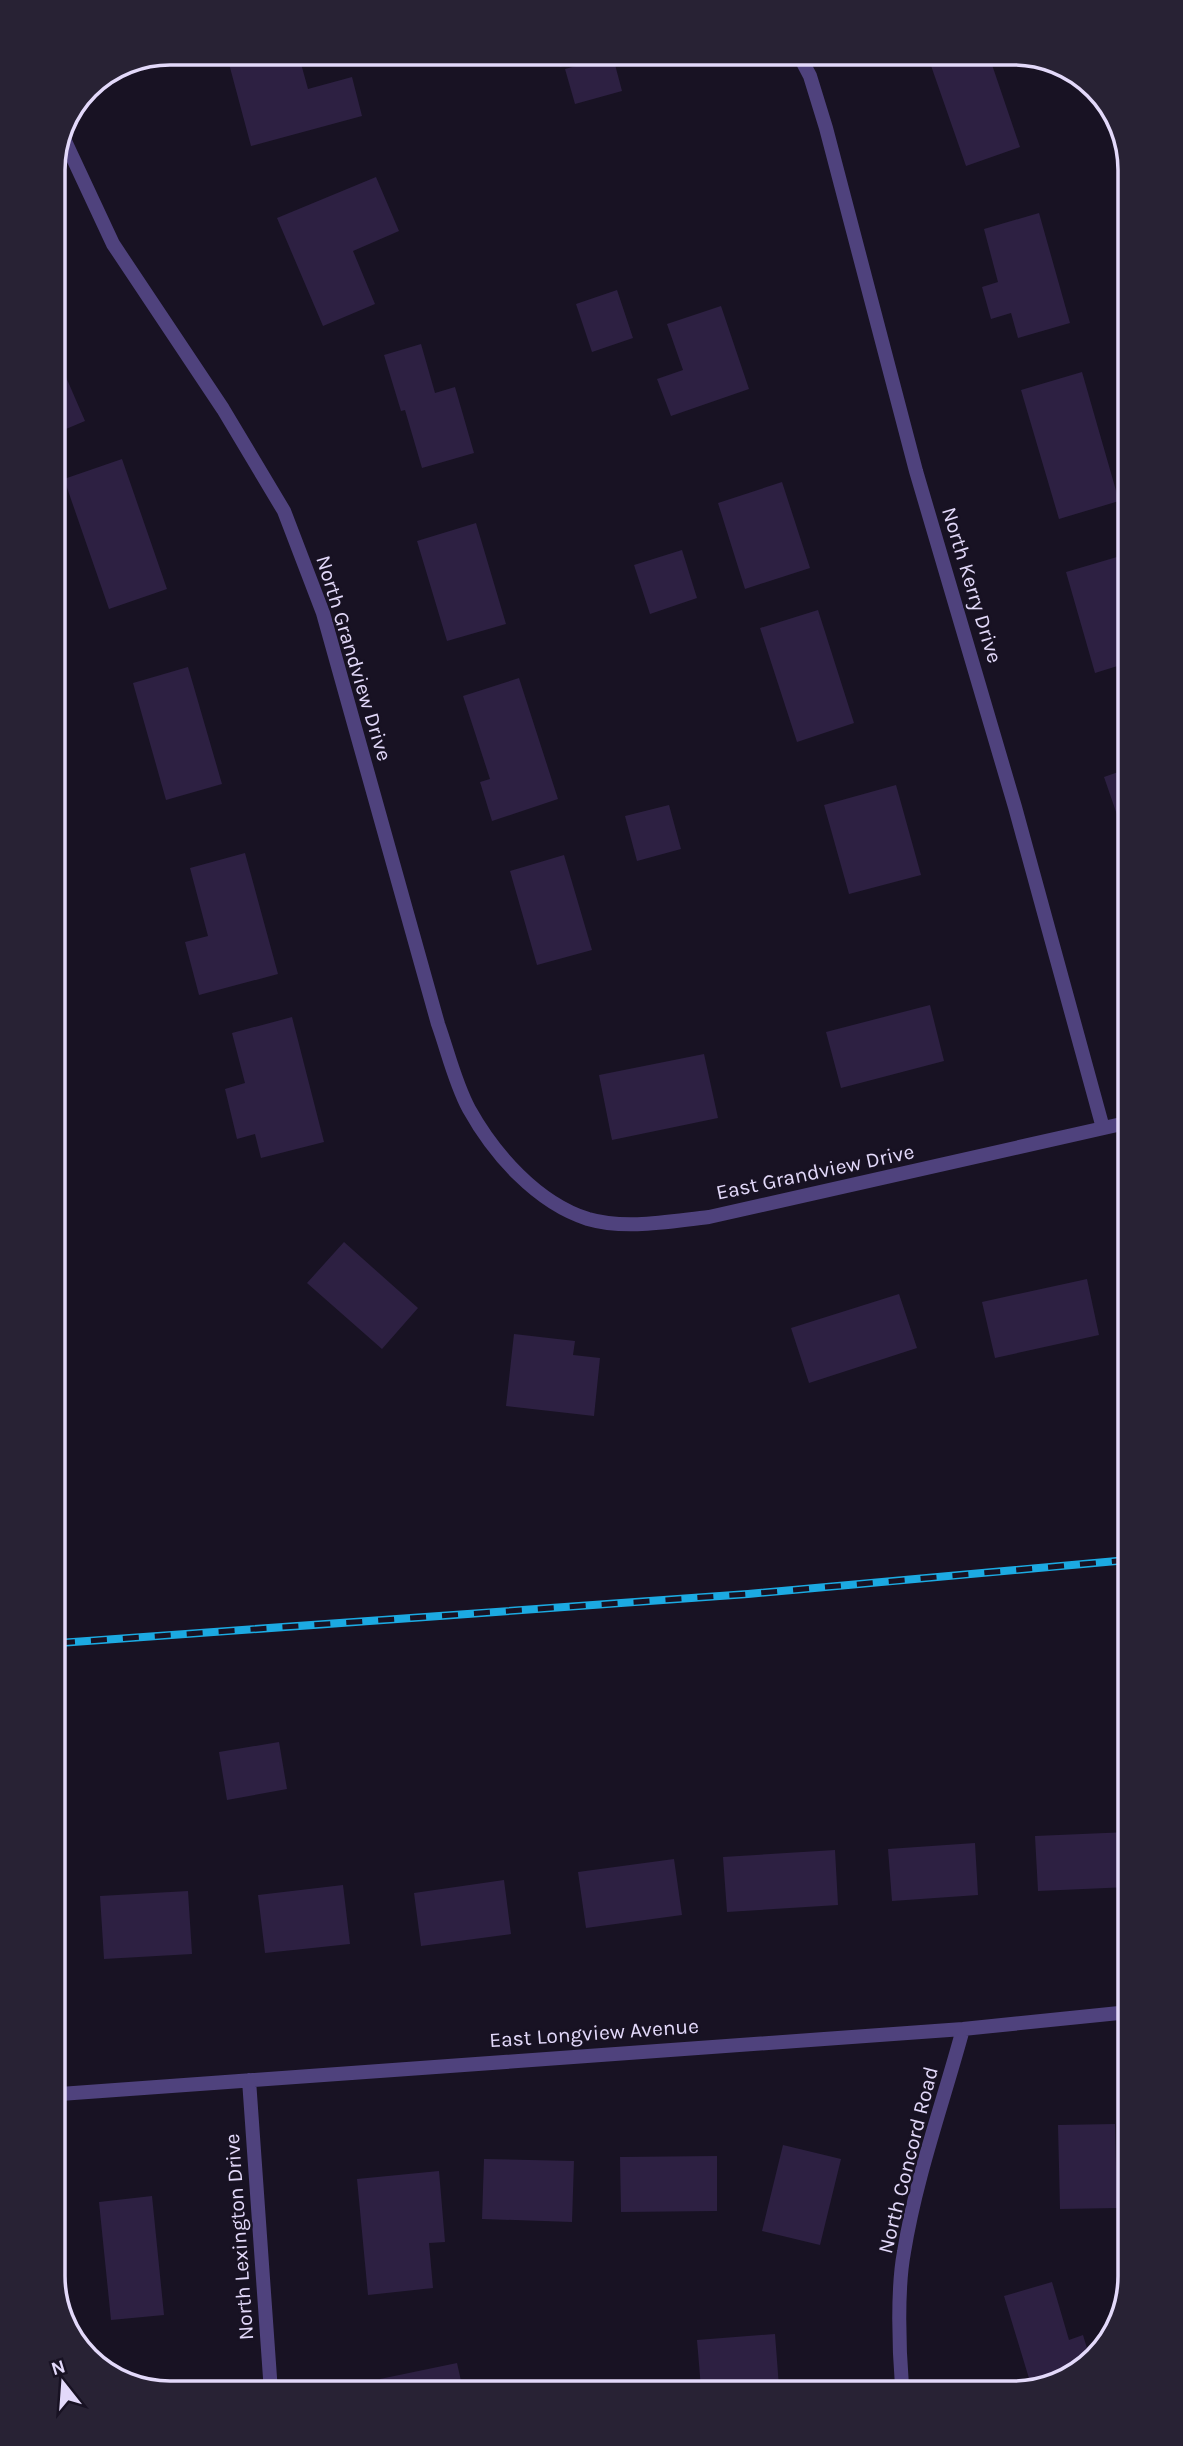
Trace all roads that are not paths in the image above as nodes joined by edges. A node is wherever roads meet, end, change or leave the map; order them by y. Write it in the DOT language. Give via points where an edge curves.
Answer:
graph roads {
  1 [pos="804,65"];
  2 [pos="68,147"];
  3 [pos="1118,1125"];
  4 [pos="1103,1128"];
  5 [pos="523,1177"];
  6 [pos="1118,2013"];
  7 [pos="963,2029"];
  8 [pos="249,2080"];
  9 [pos="65,2094"];
  10 [pos="270,2381"];
  11 [pos="902,2381"];
  1 -- 4 [label="street, North Kerry Drive" via="826,128 916,471"];
  2 -- 5 [label="street, North Grandview Drive" via="113,244 223,409 284,511 323,613 453,1068 468,1107"];
  3 -- 4 [label="street, East Grandview Drive"];
  4 -- 5 [label="street, East Grandview Drive" via="709,1217 649,1223 589,1219 546,1198"];
  6 -- 7 [label="street, East Longview Avenue"];
  7 -- 8 [label="street, East Longview Avenue"];
  7 -- 11 [label="street, North Concord Road" via="903,2255"];
  8 -- 9 [label="street, East Longview Avenue"];
  8 -- 10 [label="street, North Lexington Drive"];
}
